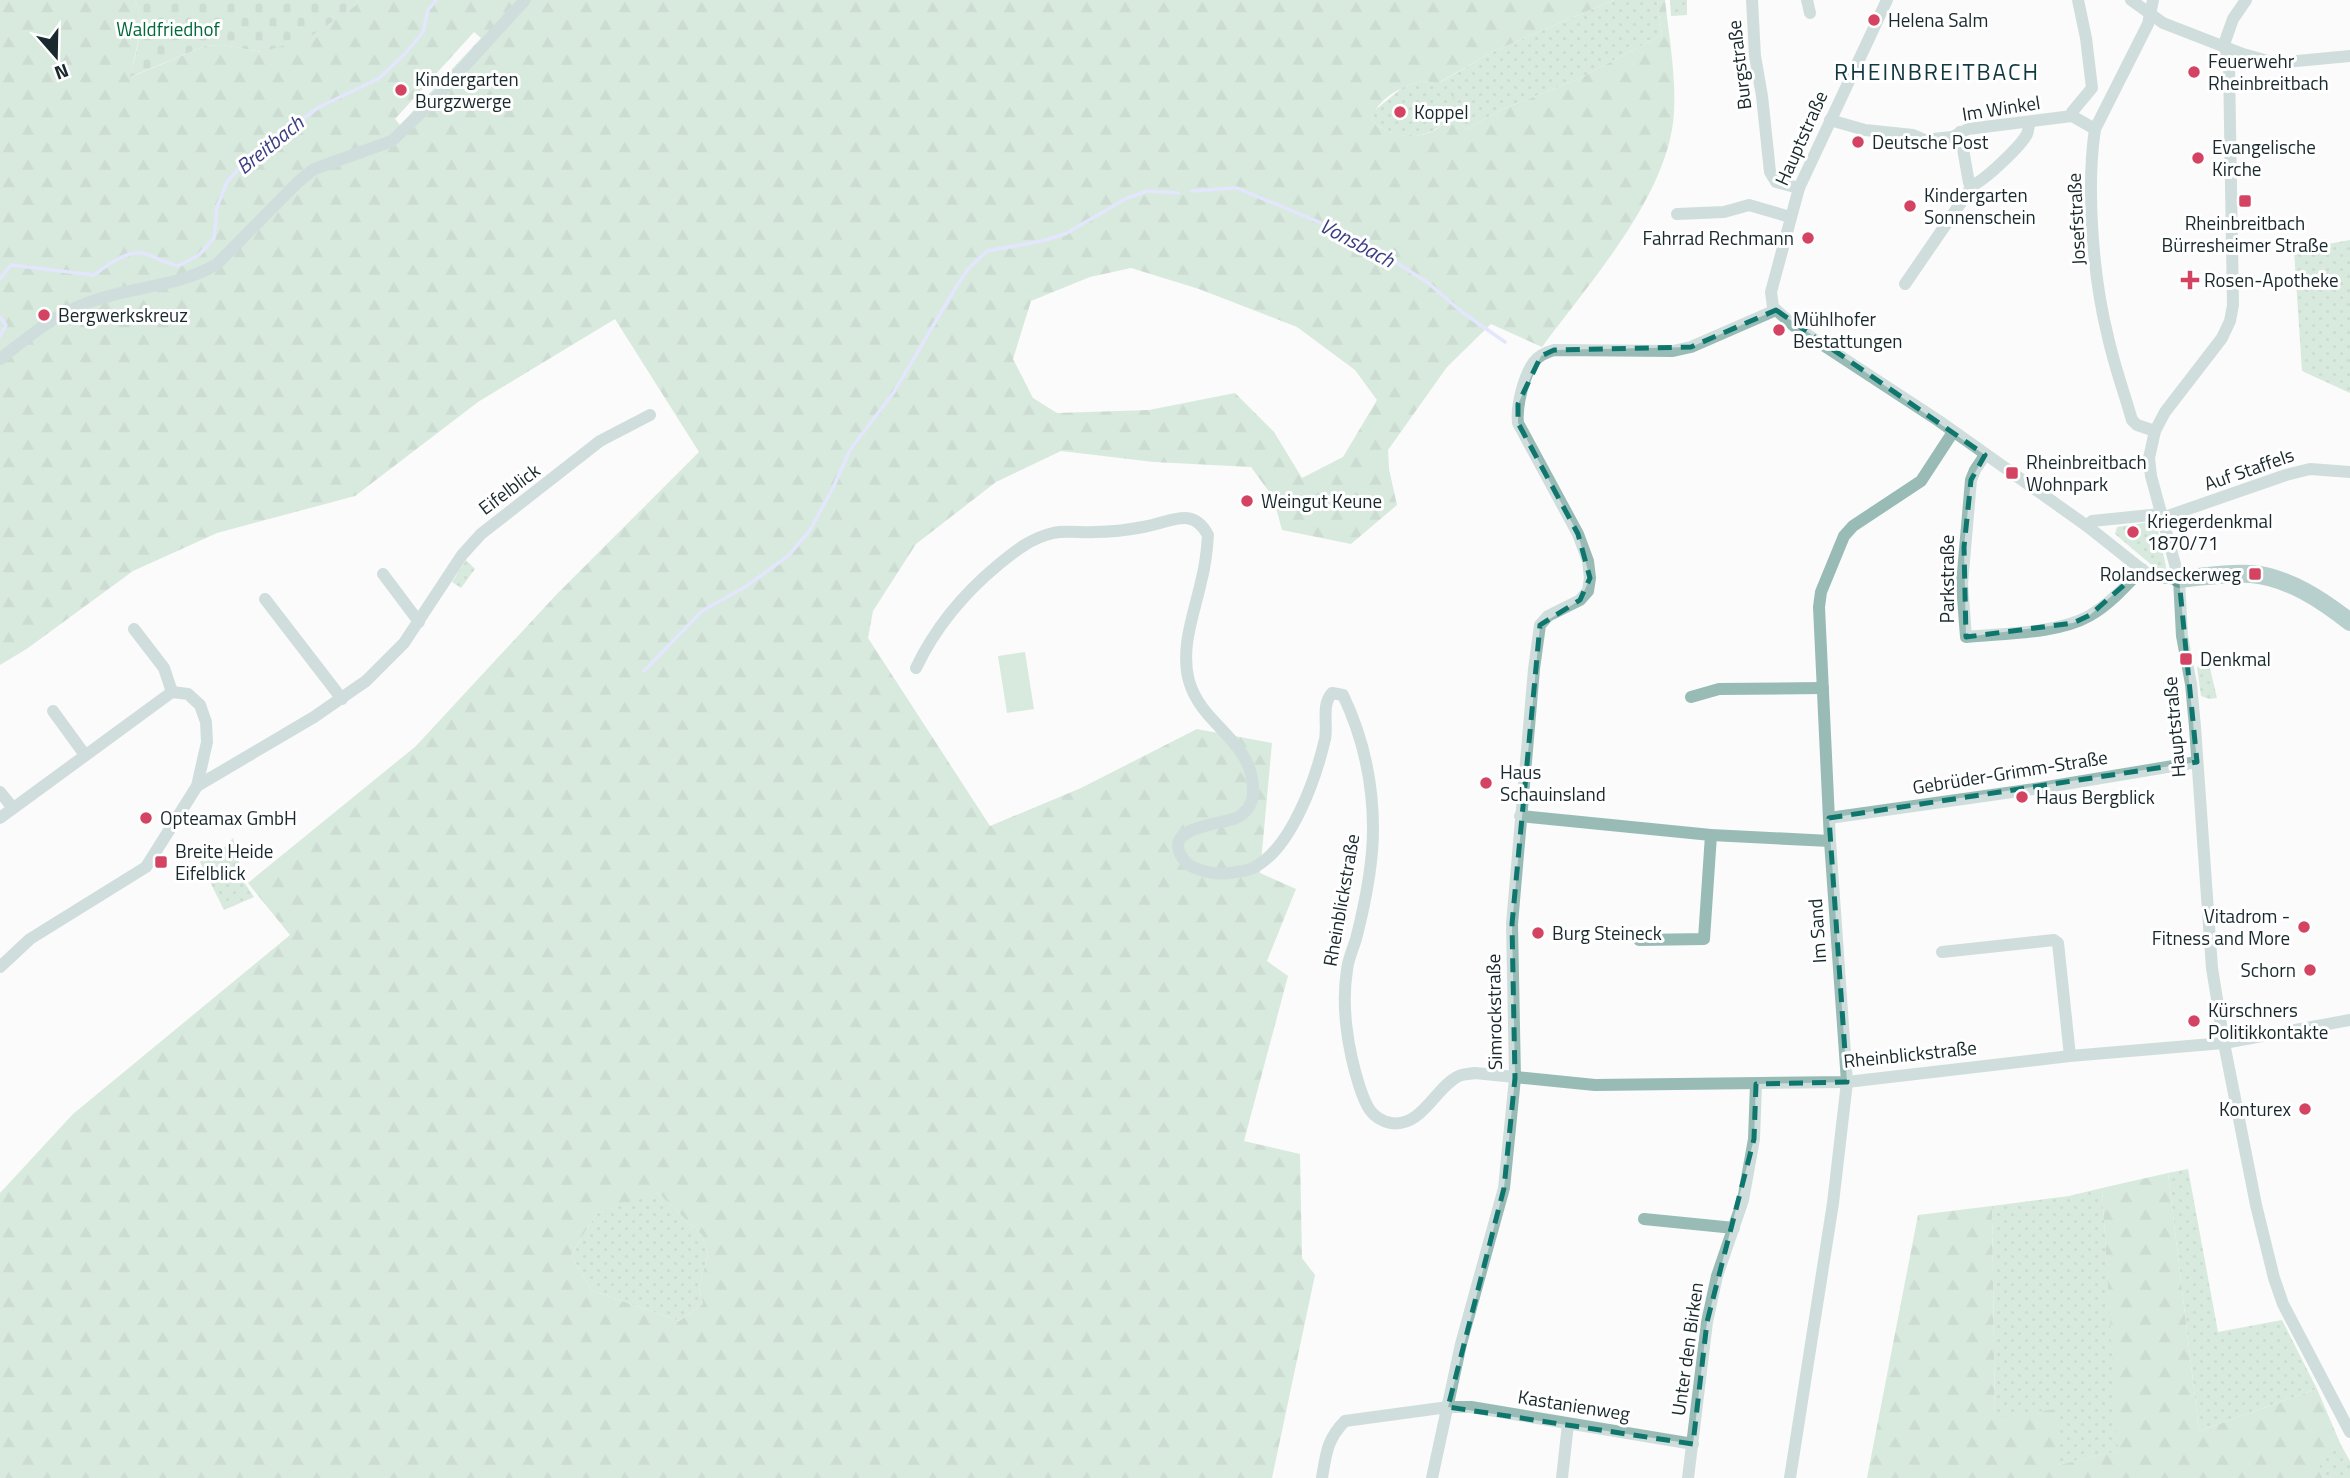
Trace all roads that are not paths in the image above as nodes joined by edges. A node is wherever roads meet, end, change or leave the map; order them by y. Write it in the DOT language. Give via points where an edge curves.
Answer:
graph roads {
  1 [pos="525,0"];
  2 [pos="1752,0"];
  3 [pos="1887,0"];
  4 [pos="2078,0"];
  5 [pos="2131,0"];
  6 [pos="2153,0"];
  7 [pos="2246,0"];
  8 [pos="2150,15"];
  9 [pos="2223,47"];
  10 [pos="2350,57"];
  11 [pos="2072,116"];
  12 [pos="1830,120"];
  13 [pos="2029,123"];
  14 [pos="2095,129"];
  15 [pos="1960,132"];
  16 [pos="1973,185"];
  17 [pos="1799,188"];
  18 [pos="1678,214"];
  19 [pos="1790,217"];
  20 [pos="1905,284"];
  21 [pos="1776,310"];
  22 [pos="0,359"];
  23 [pos="650,415"];
  24 [pos="2155,430"];
  25 [pos="1953,432"];
  26 [pos="1985,455"];
  27 [pos="2350,472"];
  28 [pos="2162,516"];
  29 [pos="2087,526"];
  30 [pos="2142,569"];
  31 [pos="383,574"];
  32 [pos="2179,579"];
  33 [pos="265,598"];
  34 [pos="419,622"];
  35 [pos="2350,622"];
  36 [pos="134,629"];
  37 [pos="916,668"];
  38 [pos="1823,688"];
  39 [pos="173,692"];
  40 [pos="1691,697"];
  41 [pos="342,699"];
  42 [pos="52,711"];
  43 [pos="85,755"];
  44 [pos="2197,761"];
  45 [pos="197,786"];
  46 [pos="0,792"];
  47 [pos="13,808"];
  48 [pos="1520,816"];
  49 [pos="0,818"];
  50 [pos="1829,818"];
  51 [pos="1711,835"];
  52 [pos="1830,841"];
  53 [pos="1640,940"];
  54 [pos="1942,952"];
  55 [pos="0,967"];
  56 [pos="2350,1020"];
  57 [pos="2224,1043"];
  58 [pos="2070,1056"];
  59 [pos="1515,1078"];
  60 [pos="1847,1082"];
  61 [pos="1756,1084"];
  62 [pos="1644,1219"];
  63 [pos="1734,1228"];
  64 [pos="1448,1408"];
  65 [pos="1568,1424"];
  66 [pos="2350,1432"];
  67 [pos="1693,1444"];
  68 [pos="1322,1478"];
  69 [pos="1432,1478"];
  70 [pos="1562,1478"];
  71 [pos="1688,1478"];
  72 [pos="1790,1478"];
  1 -- 22 [label="street" via="392,141 314,169 217,264 176,281 103,297 59,314"];
  2 -- 17 [label="street, Burgstraße" via="1770,173 1776,182"];
  3 -- 12 [label="street, Hauptstraße"];
  4 -- 11 [label="street" via="2092,88"];
  5 -- 8 [label="street"];
  6 -- 8 [label="street, Josefstraße"];
  7 -- 9 [label="street"];
  8 -- 9 [label="street"];
  8 -- 14 [label="street, Josefstraße"];
  9 -- 10 [label="street" via="2275,63"];
  9 -- 24 [label="street" via="2230,66 2233,305 2222,338"];
  11 -- 13 [label="street, Im Winkel"];
  11 -- 14 [label="street"];
  12 -- 15 [label="street, Im Winkel" via="1924,140"];
  12 -- 17 [label="street, Hauptstraße"];
  13 -- 15 [label="street, Im Winkel"];
  13 -- 16 [label="street" via="2028,133 2011,153"];
  14 -- 24 [label="street, Josefstraße" via="2092,202 2107,334 2132,420"];
  15 -- 16 [label="street"];
  16 -- 20 [label="street"];
  17 -- 19 [label="street, Hauptstraße"];
  18 -- 19 [label="street, Hauptstraße" via="1724,212 1749,205"];
  19 -- 21 [label="street, Hauptstraße" via="1771,292"];
  21 -- 25 [label="street"];
  21 -- 48 [label="street, Simrockstraße" via="1691,348 1554,350 1534,362 1518,404 1518,423 1578,534 1590,579 1588,591 1540,625"];
  23 -- 34 [label="street, Eifelblick" via="600,441 481,534 456,562"];
  24 -- 28 [label="street, Hauptstraße" via="2151,476"];
  25 -- 26 [label="street"];
  25 -- 38 [label="street, Im Sand" via="1921,481 1844,536 1821,592"];
  26 -- 29 [label="street"];
  26 -- 30 [label="street, Parkstraße" via="1971,480 1964,547 1966,637 2073,623 2090,615"];
  27 -- 28 [label="street, Auf Staffels" via="2310,469"];
  28 -- 29 [label="street, Auf Staffels" via="2092,521"];
  28 -- 32 [label="street, Hauptstraße"];
  29 -- 30 [label="street"];
  30 -- 32 [label="street" via="2159,579"];
  31 -- 34 [label="street"];
  32 -- 35 [label="street" via="2255,574 2297,587"];
  32 -- 44 [label="street, Hauptstraße"];
  33 -- 41 [label="street"];
  34 -- 41 [label="street, Eifelblick" via="366,681"];
  36 -- 39 [label="street" via="164,668"];
  37 -- 59 [label="street, Rheinblickstraße" via="938,627 973,586 1034,538 1056,532 1143,527 1189,517 1198,521 1208,535 1186,667 1200,706 1246,757 1254,796 1238,817 1183,835 1179,845 1184,860 1191,867 1221,874 1254,868 1272,854 1299,813 1319,758 1328,698 1332,693 1343,695 1364,753 1372,806 1370,866 1346,979 1349,1052 1366,1107 1377,1118 1393,1123 1408,1120 1459,1076 1475,1073"];
  38 -- 40 [label="street" via="1719,689"];
  38 -- 50 [label="street, Im Sand"];
  39 -- 43 [label="street"];
  39 -- 45 [label="street" via="188,694 200,705 206,722"];
  41 -- 45 [label="street, Eifelblick"];
  42 -- 43 [label="street"];
  43 -- 47 [label="street"];
  44 -- 50 [label="street, Gebrüder-Grimm-Straße"];
  44 -- 57 [label="street, Hauptstraße" via="2209,945"];
  45 -- 55 [label="street" via="146,867 30,939"];
  46 -- 47 [label="street"];
  47 -- 49 [label="street"];
  48 -- 51 [label="street"];
  48 -- 59 [label="street, Simrockstraße" via="1512,924"];
  50 -- 52 [label="street, Im Sand"];
  51 -- 52 [label="street"];
  51 -- 53 [label="street" via="1704,939"];
  52 -- 60 [label="street, Im Sand"];
  54 -- 58 [label="street" via="2058,943"];
  56 -- 57 [label="street, Rheinblickstraße"];
  57 -- 58 [label="street, Rheinblickstraße"];
  57 -- 66 [label="street, Hauptstraße" via="2274,1278"];
  58 -- 60 [label="street, Rheinblickstraße"];
  59 -- 61 [label="street, Rheinblickstraße" via="1595,1085"];
  59 -- 64 [label="street, Simrockstraße" via="1504,1188"];
  60 -- 61 [label="street, Rheinblickstraße"];
  60 -- 72 [label="street, Im Sand"];
  61 -- 63 [label="street, Unter den Birken" via="1754,1139"];
  62 -- 63 [label="street"];
  63 -- 67 [label="street, Unter den Birken" via="1707,1322"];
  64 -- 65 [label="street, Kastanienweg" via="1471,1407"];
  64 -- 68 [label="street" via="1345,1421 1328,1445"];
  64 -- 69 [label="street, Simrockstraße"];
  65 -- 67 [label="street, Kastanienweg"];
  65 -- 70 [label="street"];
  67 -- 71 [label="street, Unter den Birken"];
}
